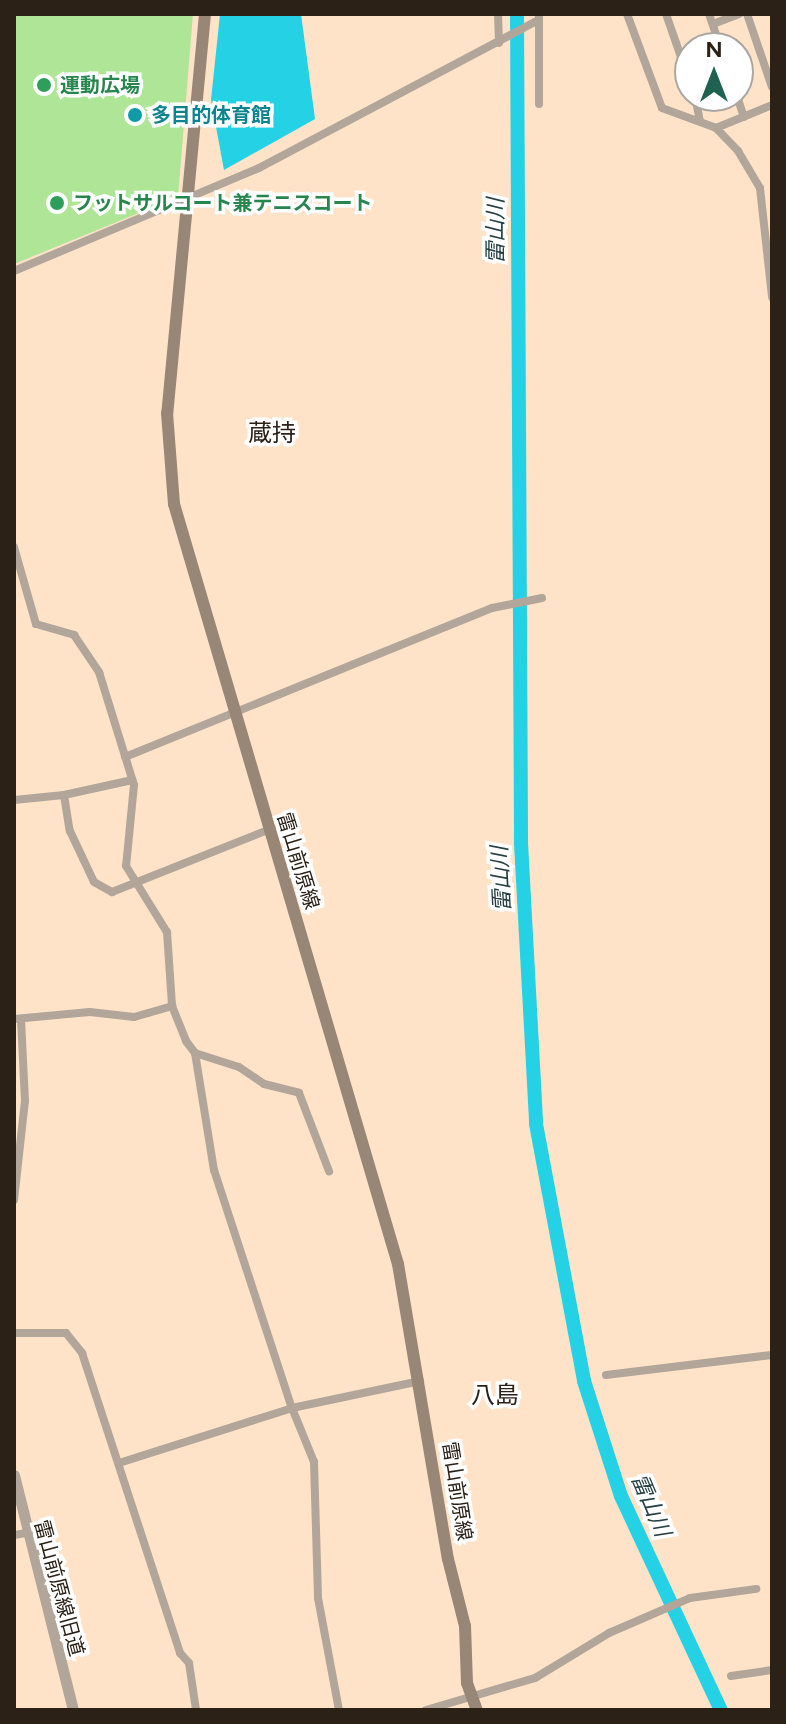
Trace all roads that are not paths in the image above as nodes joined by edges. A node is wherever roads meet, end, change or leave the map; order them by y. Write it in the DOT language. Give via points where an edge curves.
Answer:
graph roads {
  1 [pos="205,14"];
  2 [pos="498,14"];
  3 [pos="627,14"];
  4 [pos="666,14"];
  5 [pos="709,14"];
  6 [pos="739,14"];
  7 [pos="747,14"];
  8 [pos="536,19"];
  9 [pos="713,24"];
  10 [pos="716,32"];
  11 [pos="674,37"];
  12 [pos="502,41"];
  13 [pos="772,87"];
  14 [pos="539,104"];
  15 [pos="772,105"];
  16 [pos="698,112"];
  17 [pos="742,112"];
  18 [pos="744,117"];
  19 [pos="700,121"];
  20 [pos="716,128"];
  21 [pos="187,200"];
  22 [pos="14,271"];
  23 [pos="772,297"];
  24 [pos="14,547"];
  25 [pos="542,598"];
  26 [pos="233,714"];
  27 [pos="125,757"];
  28 [pos="132,780"];
  29 [pos="64,795"];
  30 [pos="14,800"];
  31 [pos="268,830"];
  32 [pos="136,882"];
  33 [pos="172,1006"];
  34 [pos="18,1019"];
  35 [pos="195,1053"];
  36 [pos="329,1171"];
  37 [pos="14,1200"];
  38 [pos="14,1333"];
  39 [pos="772,1355"];
  40 [pos="606,1375"];
  41 [pos="420,1381"];
  42 [pos="292,1408"];
  43 [pos="119,1463"];
  44 [pos="14,1475"];
  45 [pos="20,1534"];
  46 [pos="756,1589"];
  47 [pos="772,1670"];
  48 [pos="731,1676"];
  49 [pos="474,1705"];
  50 [pos="73,1710"];
  51 [pos="196,1710"];
  52 [pos="339,1710"];
  53 [pos="426,1710"];
  1 -- 21 [label="main road, 雷山前原線"];
  2 -- 12 [label="street"];
  3 -- 19 [label="street" via="662,108"];
  4 -- 11 [label="street"];
  5 -- 9 [label="street"];
  6 -- 9 [label="street"];
  7 -- 13 [label="street"];
  8 -- 12 [label="street"];
  8 -- 14 [label="street"];
  9 -- 10 [label="street"];
  12 -- 21 [label="street"];
  15 -- 18 [label="street"];
  16 -- 19 [label="street"];
  17 -- 18 [label="street"];
  18 -- 20 [label="street"];
  19 -- 20 [label="street"];
  20 -- 23 [label="street" via="738,151 760,188"];
  21 -- 22 [label="street"];
  21 -- 26 [label="main road, 雷山前原線" via="167,413 171,490"];
  24 -- 27 [label="street" via="31,615 36,624 74,635 83,645 99,672"];
  25 -- 26 [label="street" via="503,605"];
  26 -- 27 [label="street"];
  26 -- 31 [label="main road, 雷山前原線"];
  27 -- 28 [label="street"];
  28 -- 29 [label="street"];
  28 -- 32 [label="street" via="125,858"];
  29 -- 30 [label="street"];
  29 -- 32 [label="street" via="70,831 94,882 112,892"];
  31 -- 32 [label="street"];
  31 -- 41 [label="main road, 雷山前原線" via="384,1212"];
  32 -- 33 [label="street" via="167,932"];
  33 -- 34 [label="street" via="134,1017 90,1012"];
  33 -- 35 [label="street"];
  34 -- 37 [label="street" via="25,1101"];
  35 -- 36 [label="street" via="239,1067 264,1084 299,1093"];
  35 -- 42 [label="street" via="214,1170"];
  38 -- 43 [label="street" via="59,1331 77,1344"];
  39 -- 40 [label="street"];
  41 -- 42 [label="street"];
  41 -- 49 [label="main road, 雷山前原線" via="448,1559 465,1626"];
  42 -- 43 [label="street"];
  42 -- 52 [label="street" via="314,1462 318,1598"];
  43 -- 51 [label="street" via="180,1653 189,1663"];
  44 -- 45 [label="street, 雷山前原線旧道"];
  45 -- 50 [label="street, 雷山前原線旧道"];
  46 -- 49 [label="street" via="690,1598 609,1633 535,1678"];
  47 -- 48 [label="street"];
  49 -- 53 [label="street"];
}
